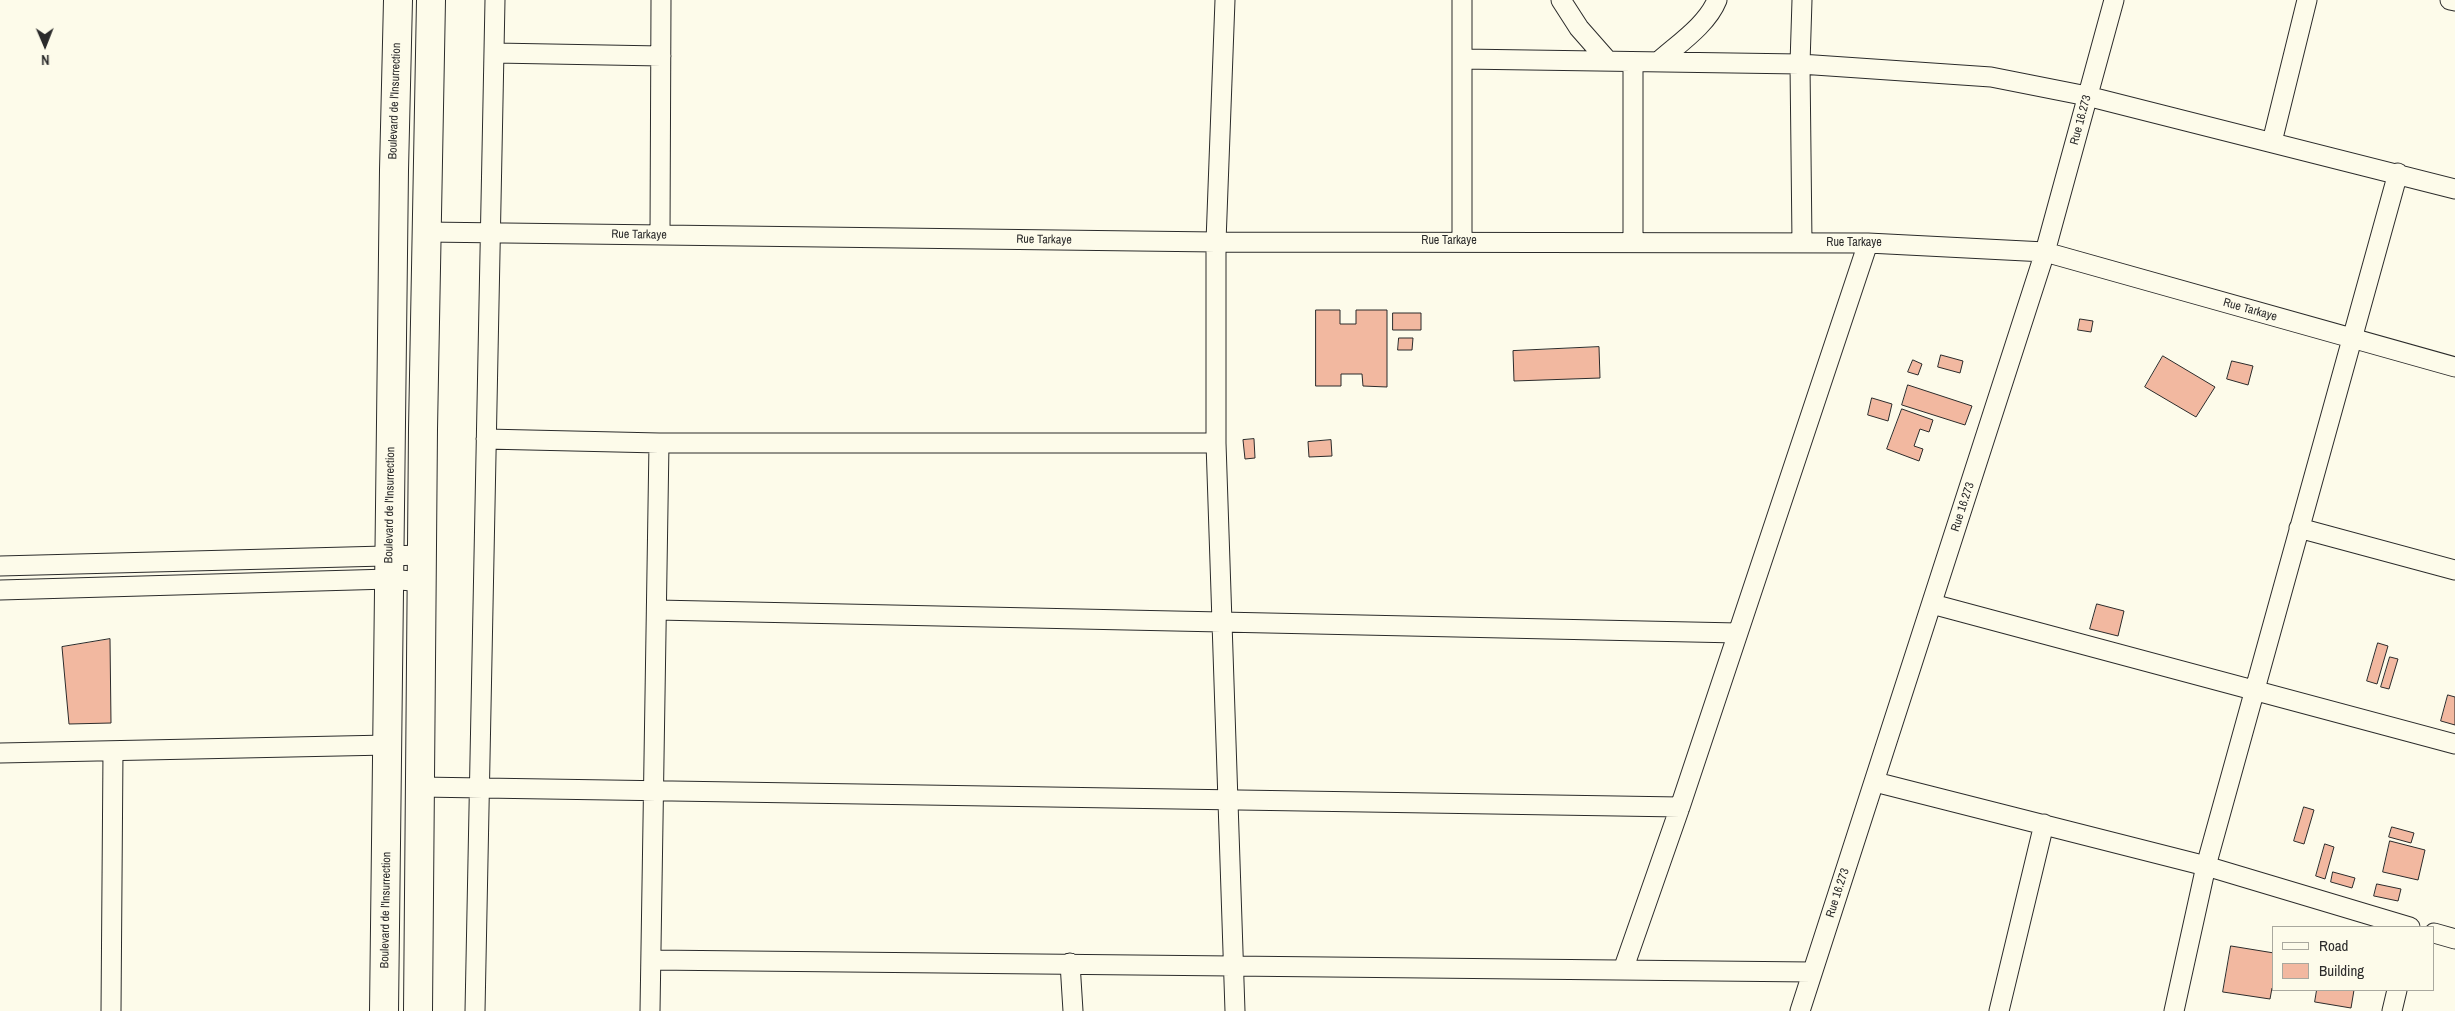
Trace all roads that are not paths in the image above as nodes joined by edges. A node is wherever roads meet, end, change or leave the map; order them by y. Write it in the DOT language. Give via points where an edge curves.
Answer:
graph roads {
  1 [pos="398,0"];
  2 [pos="431,0"];
  3 [pos="495,0"];
  4 [pos="661,0"];
  5 [pos="1225,0"];
  6 [pos="1462,0"];
  7 [pos="1561,0"];
  8 [pos="1717,0"];
  9 [pos="1802,0"];
  10 [pos="2114,0"];
  11 [pos="2307,0"];
  12 [pos="2450,0"];
  13 [pos="2455,1"];
  14 [pos="495,53"];
  15 [pos="661,56"];
  16 [pos="1462,59"];
  17 [pos="1608,61"];
  18 [pos="1658,62"];
  19 [pos="1633,63"];
  20 [pos="1800,64"];
  21 [pos="2088,96"];
  22 [pos="2272,142"];
  23 [pos="2398,174"];
  24 [pos="2455,189"];
  25 [pos="426,232"];
  26 [pos="491,233"];
  27 [pos="660,235"];
  28 [pos="1462,240"];
  29 [pos="1216,242"];
  30 [pos="1633,242"];
  31 [pos="1868,243"];
  32 [pos="1802,244"];
  33 [pos="2045,252"];
  34 [pos="2351,338"];
  35 [pos="2455,367"];
  36 [pos="486,440"];
  37 [pos="659,443"];
  38 [pos="1216,443"];
  39 [pos="2299,528"];
  40 [pos="423,555"];
  41 [pos="0,566"];
  42 [pos="389,567"];
  43 [pos="2455,570"];
  44 [pos="423,582"];
  45 [pos="0,590"];
  46 [pos="1932,604"];
  47 [pos="657,610"];
  48 [pos="1223,621"];
  49 [pos="1738,633"];
  50 [pos="2254,690"];
  51 [pos="2455,744"];
  52 [pos="388,745"];
  53 [pos="113,751"];
  54 [pos="0,753"];
  55 [pos="1875,782"];
  56 [pos="420,787"];
  57 [pos="480,788"];
  58 [pos="654,791"];
  59 [pos="1229,800"];
  60 [pos="1680,807"];
  61 [pos="2044,824"];
  62 [pos="2206,866"];
  63 [pos="2407,926"];
  64 [pos="2435,933"];
  65 [pos="2455,939"];
  66 [pos="652,960"];
  67 [pos="1070,963"];
  68 [pos="1234,966"];
  69 [pos="1623,970"];
  70 [pos="1811,972"];
  71 [pos="2397,991"];
  72 [pos="111,1011"];
  73 [pos="384,1011"];
  74 [pos="418,1011"];
  75 [pos="475,1011"];
  76 [pos="650,1011"];
  77 [pos="1073,1011"];
  78 [pos="1235,1011"];
  79 [pos="1800,1011"];
  80 [pos="1999,1011"];
  81 [pos="2174,1011"];
  82 [pos="2392,1011"];
  1 -- 42 [label="main road, Boulevard de l'Insurrection"];
  2 -- 25 [label="main road"];
  3 -- 14 [label="street"];
  4 -- 15 [label="street"];
  5 -- 29 [label="street"];
  6 -- 16 [label="street"];
  7 -- 17 [label="street" via="1579,28"];
  8 -- 18 [label="street" via="1701,24"];
  9 -- 20 [label="street"];
  10 -- 21 [label="street, Rue 16.273"];
  11 -- 22 [label="street"];
  12 -- 13 [label="street"];
  14 -- 15 [label="street"];
  14 -- 26 [label="street"];
  15 -- 27 [label="street"];
  16 -- 17 [label="street"];
  16 -- 28 [label="street"];
  17 -- 19 [label="street"];
  18 -- 19 [label="street"];
  18 -- 20 [label="street"];
  19 -- 30 [label="street"];
  20 -- 21 [label="street" via="1991,77"];
  20 -- 32 [label="street"];
  21 -- 22 [label="street"];
  21 -- 33 [label="street, Rue 16.273"];
  22 -- 23 [label="street"];
  23 -- 24 [label="street"];
  23 -- 34 [label="street"];
  25 -- 26 [label="street, Rue Tarkaye"];
  25 -- 40 [label="main road"];
  26 -- 27 [label="street, Rue Tarkaye"];
  26 -- 36 [label="street"];
  27 -- 29 [label="street, Rue Tarkaye"];
  28 -- 29 [label="street, Rue Tarkaye"];
  28 -- 30 [label="street, Rue Tarkaye"];
  29 -- 38 [label="street"];
  30 -- 32 [label="street, Rue Tarkaye"];
  31 -- 32 [label="street, Rue Tarkaye"];
  31 -- 33 [label="street, Rue Tarkaye"];
  31 -- 49 [label="street"];
  33 -- 34 [label="street, Rue Tarkaye"];
  33 -- 46 [label="street, Rue 16.273"];
  34 -- 35 [label="street, Rue Tarkaye"];
  34 -- 39 [label="street"];
  36 -- 37 [label="street"];
  36 -- 57 [label="street"];
  37 -- 38 [label="street"];
  37 -- 47 [label="street"];
  38 -- 48 [label="street"];
  39 -- 43 [label="street"];
  39 -- 50 [label="street"];
  40 -- 42 [label="street"];
  40 -- 44 [label="main road"];
  41 -- 42 [label="street"];
  42 -- 44 [label="street"];
  42 -- 45 [label="street"];
  42 -- 52 [label="main road, Boulevard de l'Insurrection"];
  44 -- 56 [label="main road"];
  46 -- 50 [label="street"];
  46 -- 55 [label="street, Rue 16.273"];
  47 -- 48 [label="street"];
  47 -- 58 [label="street"];
  48 -- 49 [label="street"];
  48 -- 59 [label="street"];
  49 -- 60 [label="street"];
  50 -- 51 [label="street"];
  50 -- 62 [label="street"];
  52 -- 53 [label="street"];
  52 -- 73 [label="main road, Boulevard de l'Insurrection"];
  53 -- 54 [label="street"];
  53 -- 72 [label="street"];
  55 -- 61 [label="street"];
  55 -- 70 [label="street, Rue 16.273"];
  56 -- 57 [label="street"];
  56 -- 74 [label="main road"];
  57 -- 58 [label="street"];
  57 -- 75 [label="street"];
  58 -- 59 [label="street"];
  58 -- 66 [label="street"];
  59 -- 60 [label="street"];
  59 -- 68 [label="street"];
  60 -- 69 [label="street"];
  61 -- 62 [label="street"];
  61 -- 80 [label="street"];
  62 -- 63 [label="street"];
  62 -- 81 [label="street"];
  64 -- 65 [label="street"];
  66 -- 67 [label="street"];
  66 -- 76 [label="street"];
  67 -- 68 [label="street"];
  67 -- 77 [label="street"];
  68 -- 69 [label="street"];
  68 -- 78 [label="street"];
  69 -- 70 [label="street"];
  70 -- 79 [label="street, Rue 16.273"];
  71 -- 82 [label="street"];
}
